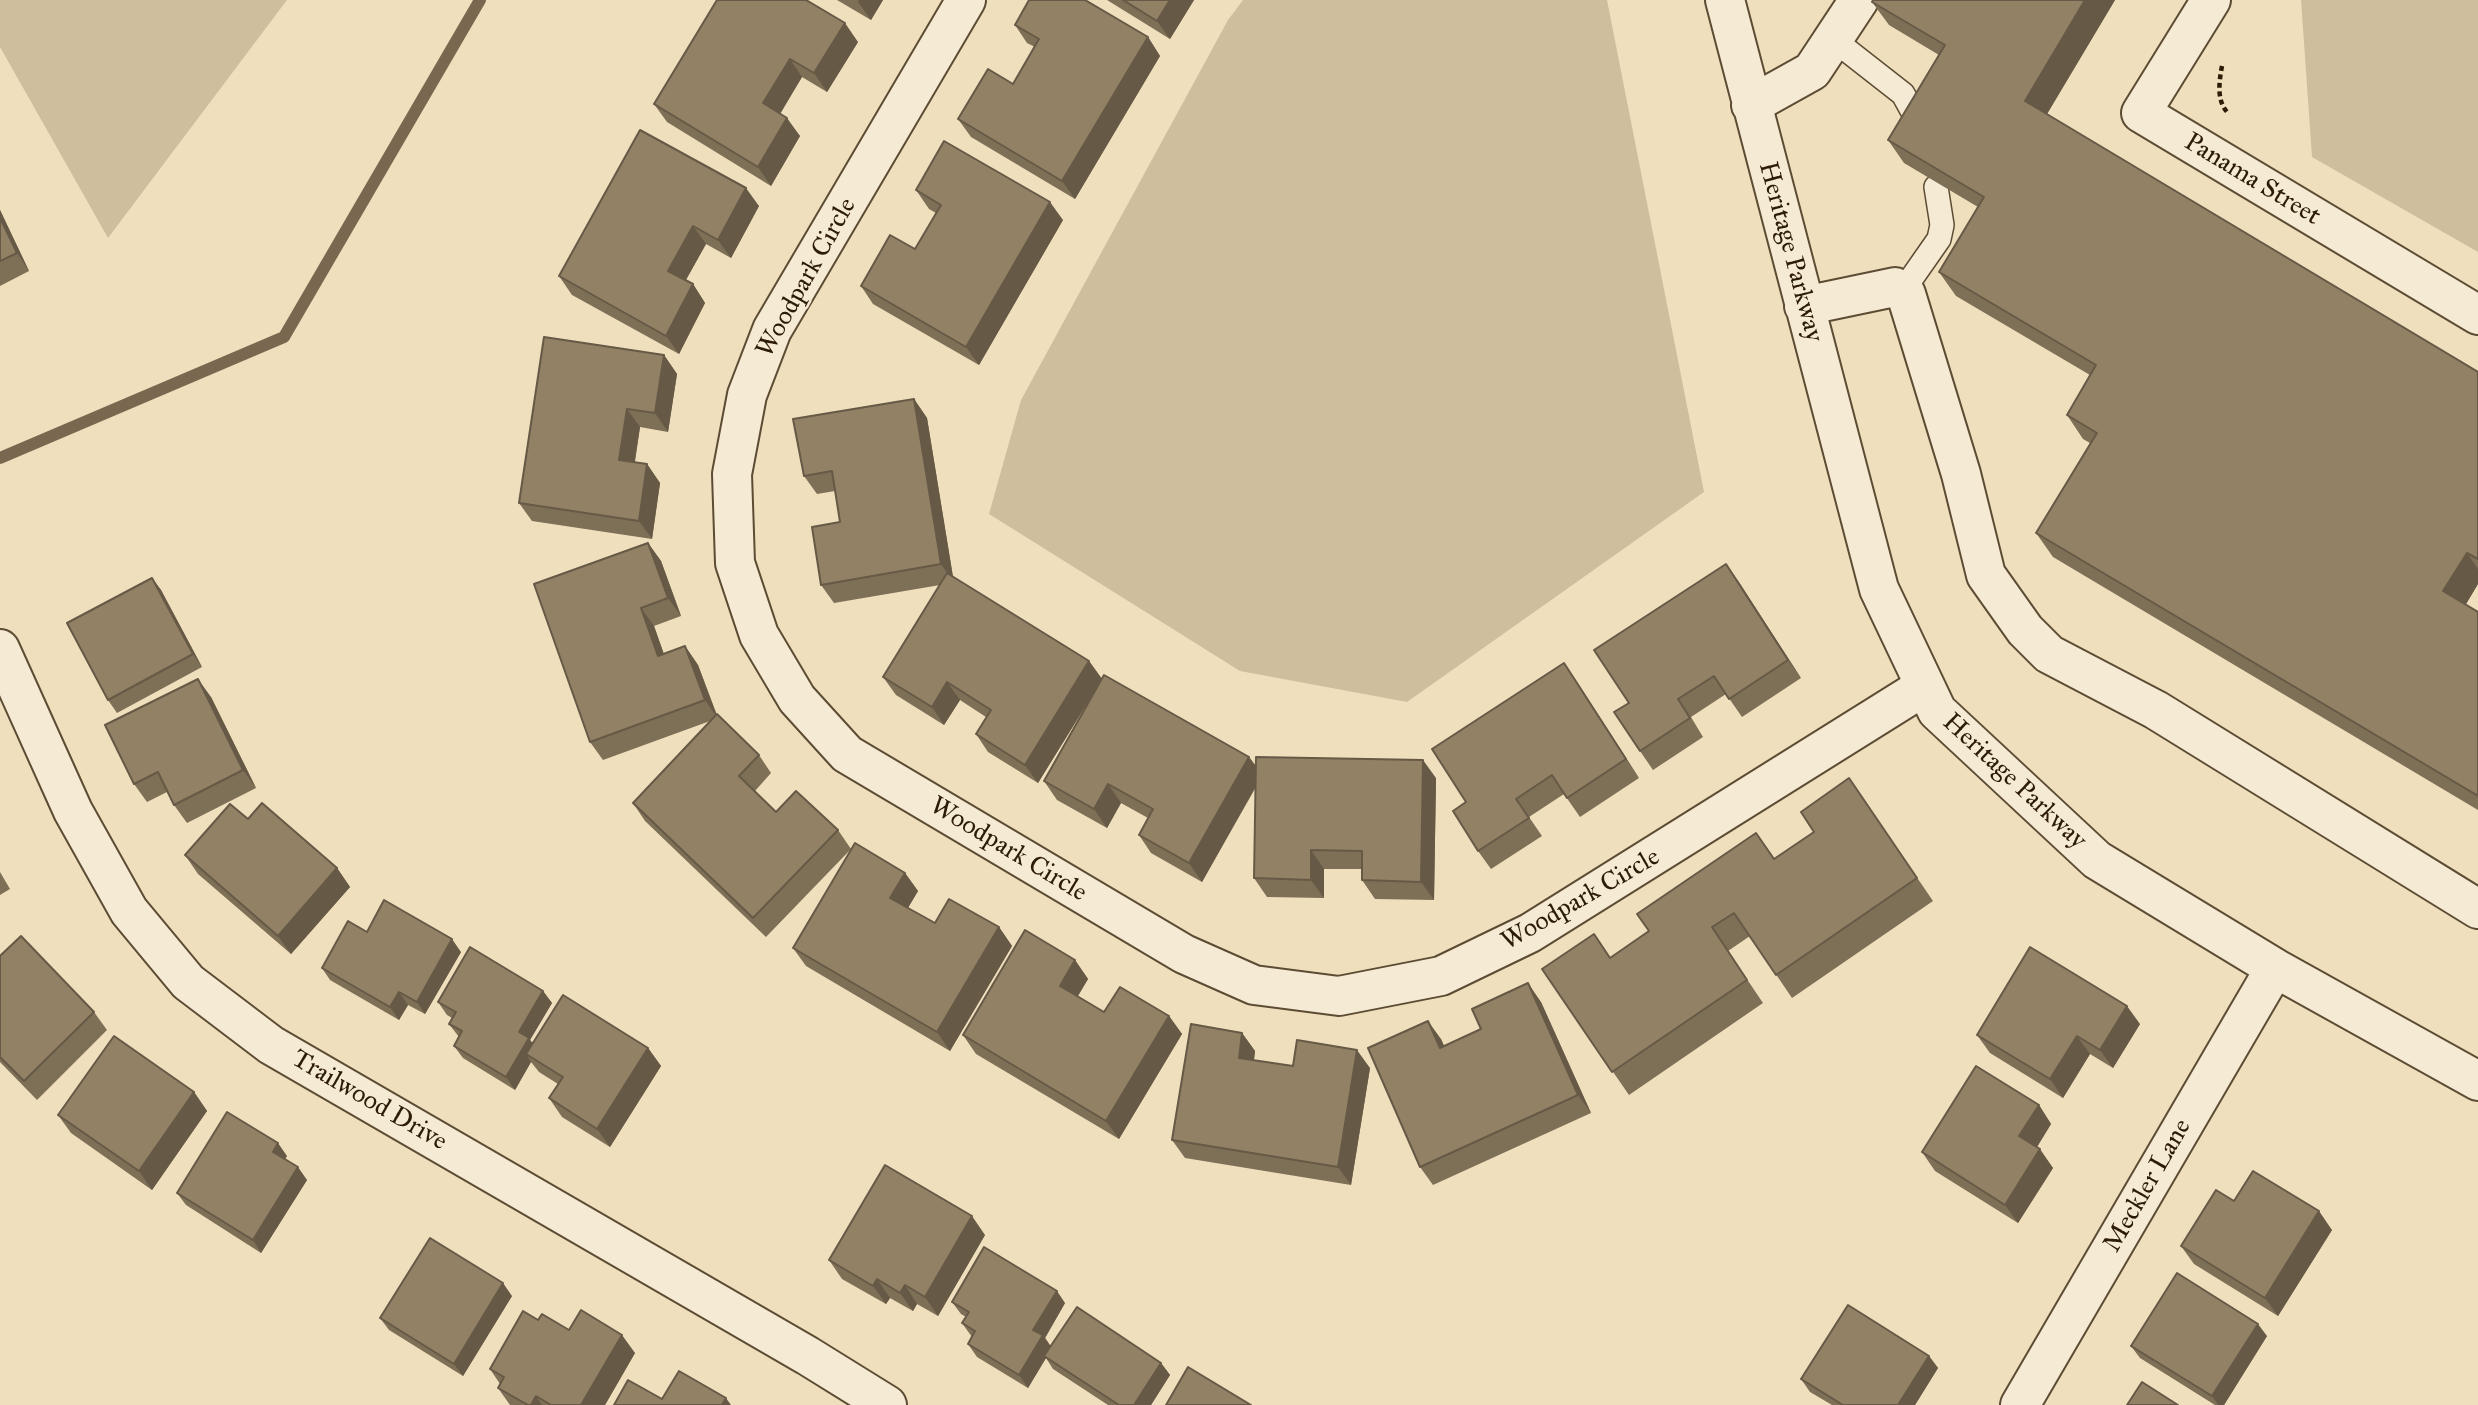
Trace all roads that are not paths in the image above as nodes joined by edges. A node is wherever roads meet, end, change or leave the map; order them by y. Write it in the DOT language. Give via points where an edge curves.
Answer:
graph roads {
  1 [pos="966,0"];
  2 [pos="1725,0"];
  3 [pos="1858,0"];
  4 [pos="2211,0"];
  5 [pos="1834,40"];
  6 [pos="1751,105"];
  7 [pos="1919,123"];
  8 [pos="1936,187"];
  9 [pos="1902,292"];
  10 [pos="1804,306"];
  11 [pos="2478,315"];
  12 [pos="0,649"];
  13 [pos="1925,687"];
  14 [pos="2478,909"];
  15 [pos="2275,968"];
  16 [pos="2478,1081"];
  17 [pos="887,1405"];
  18 [pos="2020,1405"];
  1 -- 13 [label="street, Woodpark Circle" via="772,330 747,395 732,474 735,563 759,635 797,699 847,754 1184,954 1254,985 1339,996 1441,976 1530,933"];
  2 -- 6 [label="street, Heritage Parkway"];
  3 -- 5 [label="street"];
  4 -- 11 [label="street, Panama Street" via="2141,113"];
  5 -- 6 [label="street" via="1812,71"];
  5 -- 7 [label="lane" via="1903,94"];
  6 -- 10 [label="street, Heritage Parkway"];
  8 -- 9 [label="lane" via="1942,225 1939,239"];
  9 -- 10 [label="street" via="1895,287"];
  9 -- 14 [label="street" via="1917,326 1961,474 1986,575 2025,630 2049,654 2156,710"];
  10 -- 13 [label="street, Heritage Parkway" via="1879,589"];
  12 -- 17 [label="street, Trailwood Drive" via="73,811 128,911 188,982 271,1045"];
  13 -- 15 [label="street, Heritage Parkway" via="1937,711 2097,860"];
  15 -- 16 [label="street, Heritage Parkway"];
  15 -- 18 [label="street, Meckler Lane"];
}
